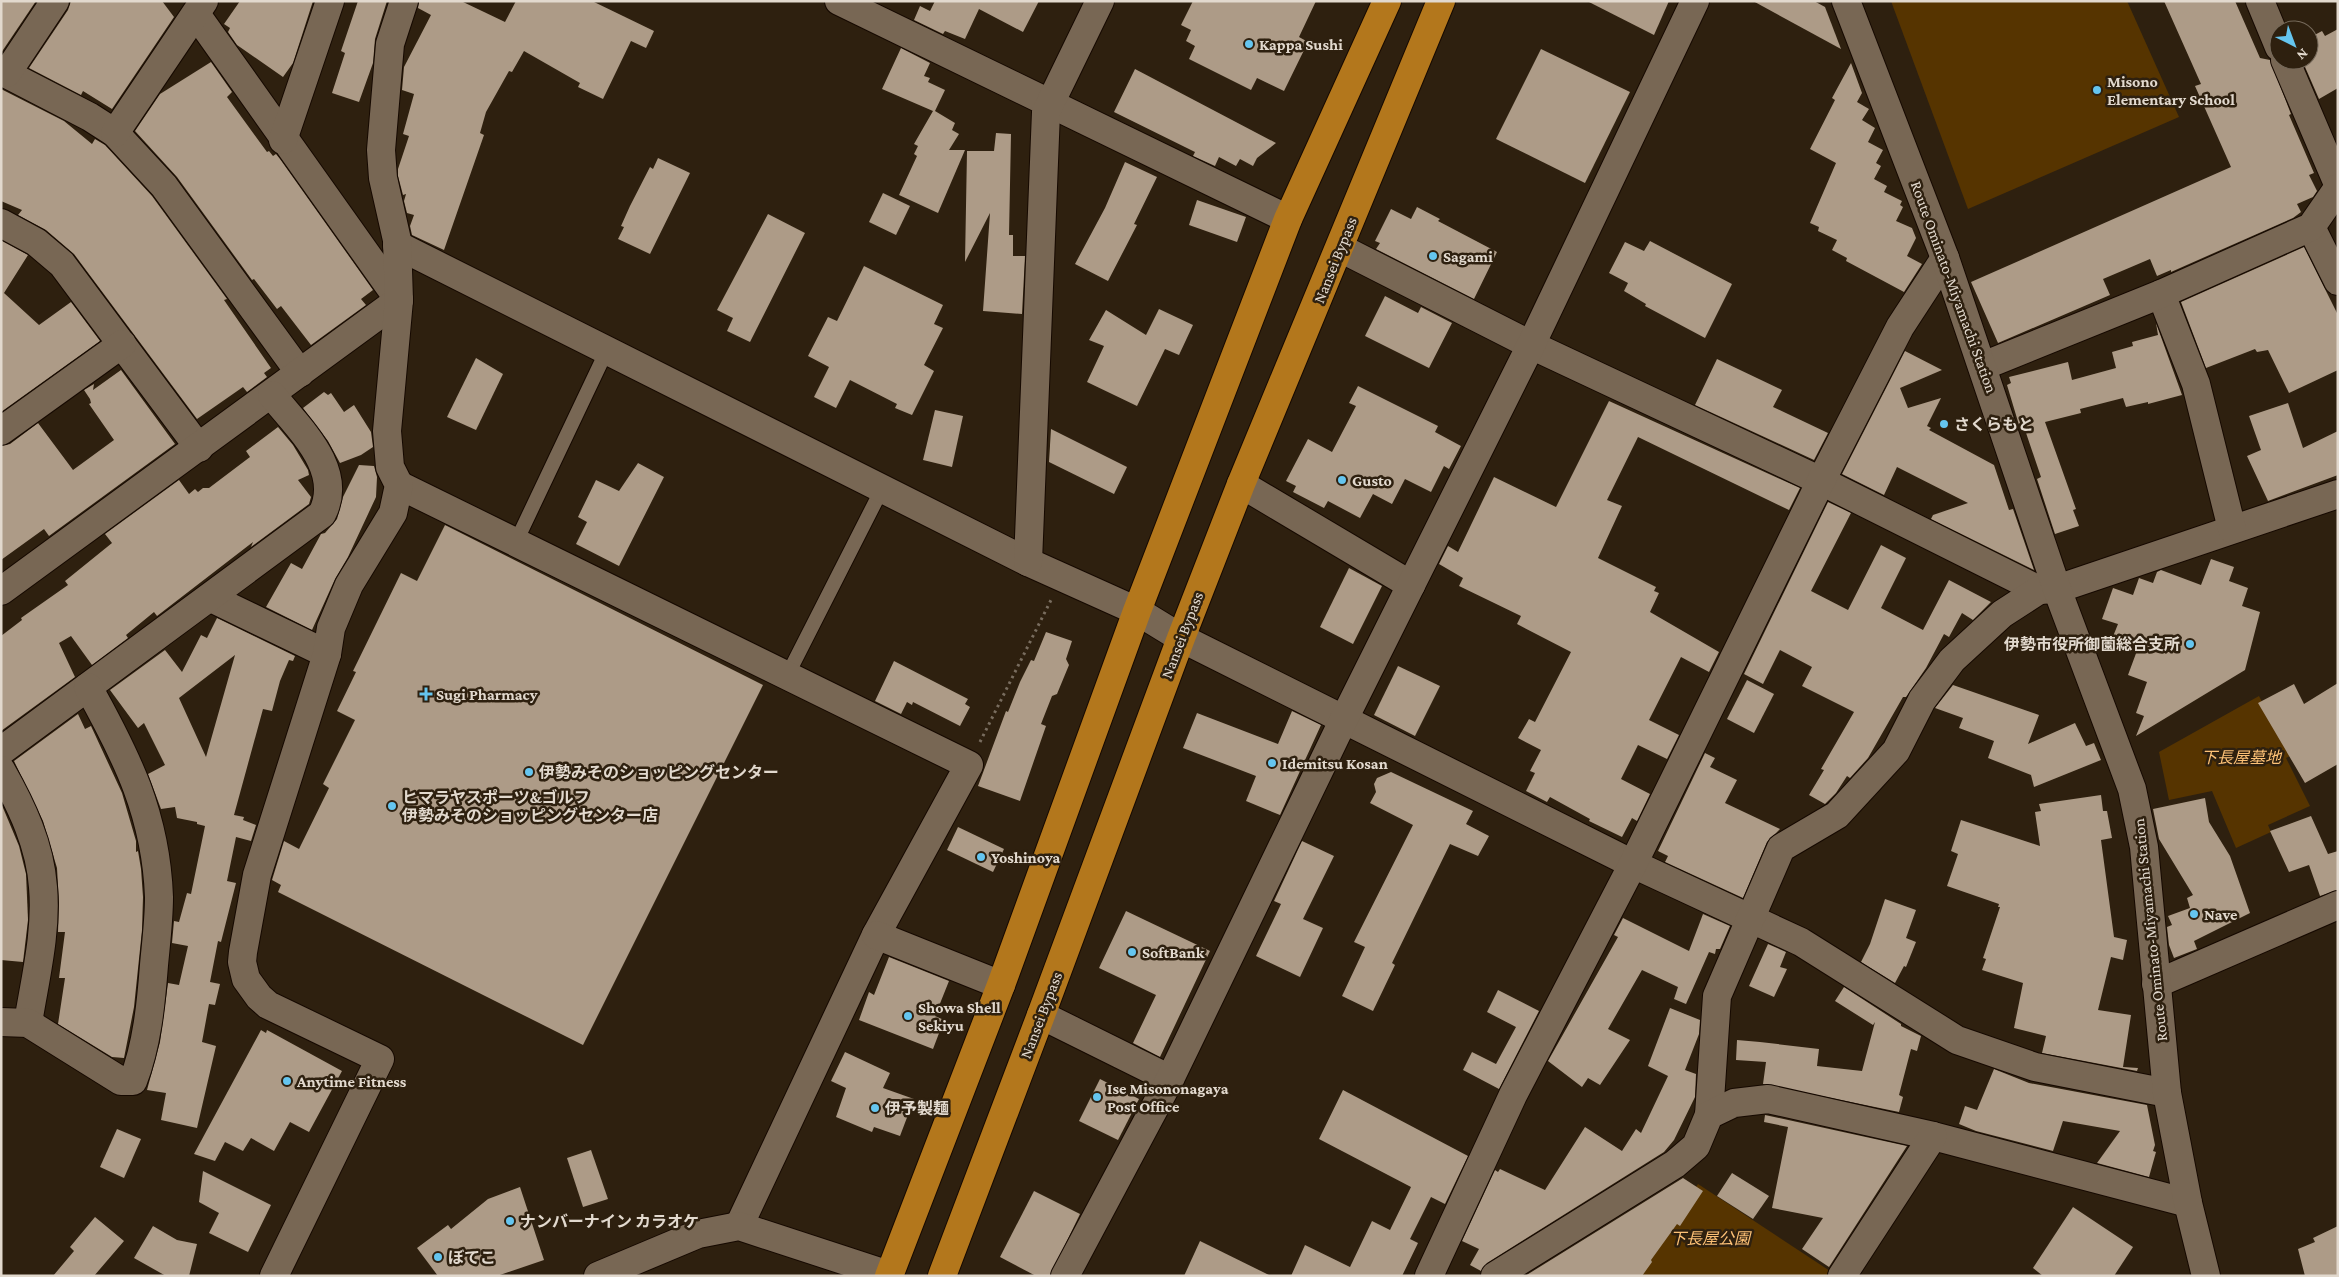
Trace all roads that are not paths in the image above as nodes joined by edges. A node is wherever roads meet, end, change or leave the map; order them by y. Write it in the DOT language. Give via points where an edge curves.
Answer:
graph roads {
  1 [pos="55,1"];
  2 [pos="330,1"];
  3 [pos="404,1"];
  4 [pos="840,1"];
  5 [pos="1100,1"];
  6 [pos="1387,1"];
  7 [pos="1441,1"];
  8 [pos="1695,1"];
  9 [pos="1846,1"];
  10 [pos="2260,1"];
  11 [pos="200,8"];
  12 [pos="2269,23"];
  13 [pos="2289,70"];
  14 [pos="4,72"];
  15 [pos="1049,104"];
  16 [pos="115,133"];
  17 [pos="283,140"];
  18 [pos="2338,184"];
  19 [pos="2338,188"];
  20 [pos="1288,219"];
  21 [pos="1,223"];
  22 [pos="2311,227"];
  23 [pos="397,245"];
  24 [pos="1340,248"];
  25 [pos="1945,258"];
  26 [pos="2338,280"];
  27 [pos="2161,294"];
  28 [pos="399,300"];
  29 [pos="122,344"];
  30 [pos="1531,345"];
  31 [pos="608,350"];
  32 [pos="1983,366"];
  33 [pos="300,374"];
  34 [pos="272,395"];
  35 [pos="1,431"];
  36 [pos="199,448"];
  37 [pos="1821,481"];
  38 [pos="1241,484"];
  39 [pos="399,485"];
  40 [pos="883,487"];
  41 [pos="2338,494"];
  42 [pos="2232,530"];
  43 [pos="515,544"];
  44 [pos="1028,562"];
  45 [pos="1411,585"];
  46 [pos="2048,589"];
  47 [pos="1,591"];
  48 [pos="211,598"];
  49 [pos="1137,612"];
  50 [pos="1181,638"];
  51 [pos="327,654"];
  52 [pos="787,676"];
  53 [pos="88,687"];
  54 [pos="1344,719"];
  55 [pos="1,751"];
  56 [pos="1,770"];
  57 [pos="1633,864"];
  58 [pos="2338,906"];
  59 [pos="1752,919"];
  60 [pos="876,934"];
  61 [pos="2156,984"];
  62 [pos="1001,985"];
  63 [pos="1041,1015"];
  64 [pos="1,1022"];
  65 [pos="28,1023"];
  66 [pos="1170,1079"];
  67 [pos="2167,1093"];
  68 [pos="1709,1115"];
  69 [pos="1933,1136"];
  70 [pos="2188,1203"];
  71 [pos="739,1226"];
  72 [pos="889,1275"];
  73 [pos="274,1276"];
  74 [pos="598,1276"];
  75 [pos="942,1276"];
  76 [pos="1065,1276"];
  77 [pos="1428,1276"];
  78 [pos="1495,1276"];
  79 [pos="1842,1276"];
  80 [pos="2206,1276"];
  1 -- 14 [label="street"];
  2 -- 17 [label="street"];
  3 -- 23 [label="street" via="390,44 381,150"];
  4 -- 15 [label="street"];
  5 -- 15 [label="street"];
  6 -- 20 [label="highway"];
  7 -- 24 [label="highway, Nansei Bypass"];
  8 -- 30 [label="street"];
  9 -- 25 [label="street, Route Ominato-Miyamachi Station"];
  10 -- 12 [label="street"];
  11 -- 16 [label="street"];
  11 -- 17 [label="street"];
  13 -- 18 [label="street"];
  14 -- 16 [label="street"];
  15 -- 20 [label="street"];
  15 -- 44 [label="street" via="1046,112"];
  16 -- 33 [label="street" via="164,186"];
  17 -- 28 [label="street"];
  19 -- 22 [label="street"];
  20 -- 49 [label="highway"];
  21 -- 29 [label="street" via="36,242 62,264"];
  22 -- 26 [label="street"];
  22 -- 27 [label="street"];
  23 -- 28 [label="street"];
  23 -- 31 [label="street"];
  24 -- 30 [label="street"];
  24 -- 38 [label="highway, Nansei Bypass"];
  25 -- 32 [label="street, Route Ominato-Miyamachi Station"];
  25 -- 37 [label="street" via="1900,327"];
  27 -- 32 [label="street"];
  27 -- 42 [label="street" via="2196,384"];
  28 -- 33 [label="street"];
  28 -- 39 [label="street" via="387,431 390,467"];
  29 -- 35 [label="street"];
  29 -- 36 [label="street"];
  30 -- 37 [label="street"];
  30 -- 45 [label="street"];
  31 -- 40 [label="street"];
  31 -- 43 [label="lane"];
  32 -- 46 [label="street, Route Ominato-Miyamachi Station"];
  33 -- 34 [label="street"];
  34 -- 36 [label="street"];
  34 -- 48 [label="street" via="324,462 328,503 312,524"];
  36 -- 47 [label="street"];
  37 -- 46 [label="street"];
  37 -- 57 [label="street"];
  38 -- 45 [label="street"];
  38 -- 50 [label="highway, Nansei Bypass"];
  39 -- 43 [label="street"];
  39 -- 51 [label="street" via="393,513 350,585 335,619"];
  40 -- 44 [label="street"];
  40 -- 52 [label="lane"];
  41 -- 42 [label="street"];
  42 -- 46 [label="street"];
  43 -- 52 [label="street"];
  44 -- 49 [label="street"];
  45 -- 54 [label="street"];
  46 -- 59 [label="street" via="2002,614 1952,660 1922,700 1896,751 1837,815 1780,848"];
  46 -- 61 [label="street, Route Ominato-Miyamachi Station" via="2132,789 2144,847"];
  48 -- 51 [label="street"];
  48 -- 53 [label="street"];
  49 -- 50 [label="street"];
  49 -- 62 [label="highway"];
  50 -- 54 [label="street"];
  50 -- 63 [label="highway, Nansei Bypass"];
  51 -- 73 [label="street" via="257,875 242,962 246,979 268,1005 380,1059"];
  52 -- 60 [label="street" via="969,765"];
  53 -- 55 [label="street"];
  53 -- 65 [label="street" via="121,746 139,789 158,879 158,931 153,981 141,1059 133,1081 122,1080"];
  54 -- 57 [label="street"];
  54 -- 66 [label="street"];
  56 -- 65 [label="street" via="31,832 43,887 42,932"];
  57 -- 59 [label="street"];
  57 -- 77 [label="street" via="1514,1095"];
  58 -- 61 [label="street"];
  59 -- 67 [label="street" via="1801,942 1957,1040 2036,1067"];
  59 -- 68 [label="street" via="1717,996"];
  60 -- 62 [label="street"];
  60 -- 71 [label="street"];
  61 -- 67 [label="street, Route Ominato-Miyamachi Station"];
  62 -- 72 [label="highway"];
  63 -- 66 [label="street"];
  63 -- 75 [label="highway, Nansei Bypass"];
  64 -- 65 [label="street"];
  66 -- 76 [label="street"];
  67 -- 70 [label="street, Route Ominato-Miyamachi Station"];
  68 -- 69 [label="street" via="1734,1103 1768,1099"];
  68 -- 78 [label="street" via="1696,1146 1675,1164"];
  69 -- 70 [label="street"];
  69 -- 79 [label="street"];
  70 -- 80 [label="street, Route Ominato-Miyamachi Station"];
  71 -- 72 [label="street"];
  71 -- 74 [label="street" via="698,1234"];
}
